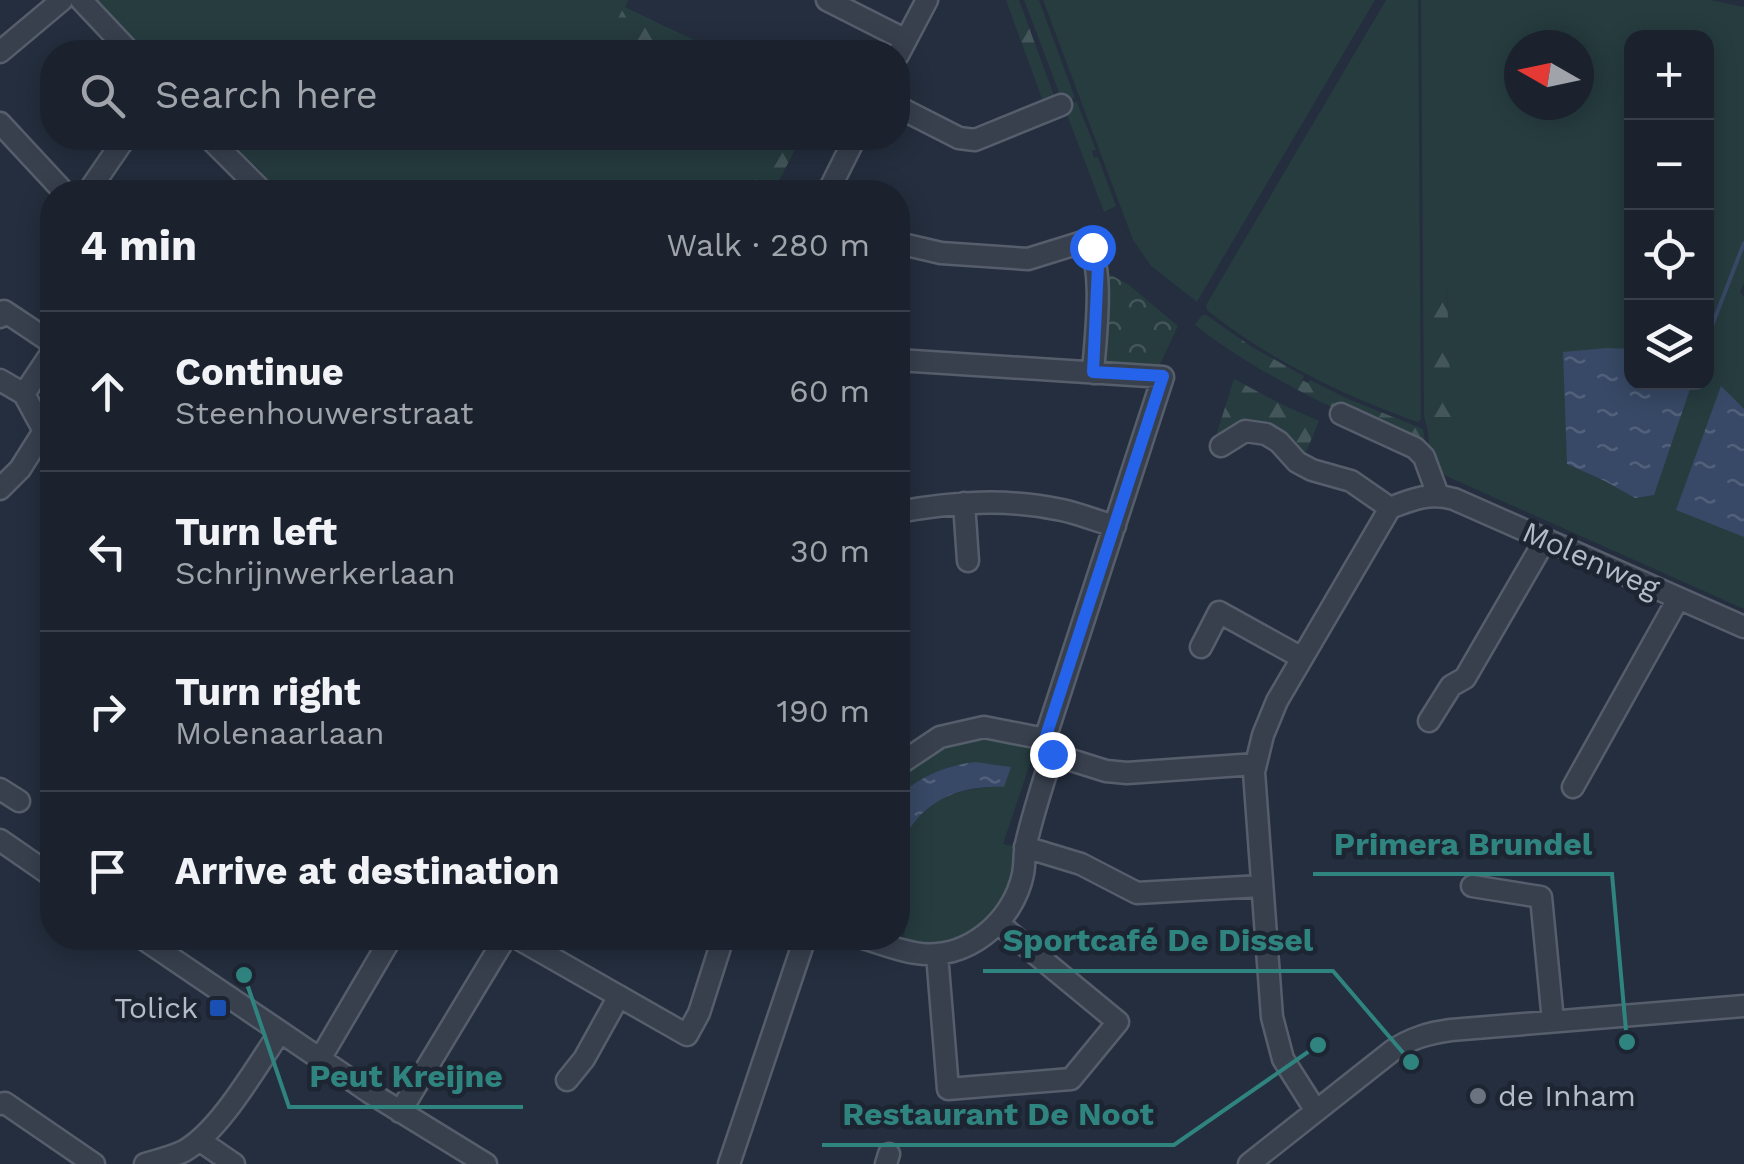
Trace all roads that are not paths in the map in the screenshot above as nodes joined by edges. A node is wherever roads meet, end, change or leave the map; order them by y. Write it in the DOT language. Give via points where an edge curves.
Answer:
graph roads {
  1 [pos="62,0"];
  2 [pos="81,0"];
  3 [pos="827,0"];
  4 [pos="926,0"];
  5 [pos="119,40"];
  6 [pos="890,40"];
  7 [pos="906,40"];
  8 [pos="0,52"];
  9 [pos="1060,106"];
  10 [pos="910,113"];
  11 [pos="0,122"];
  12 [pos="118,150"];
  13 [pos="221,150"];
  14 [pos="849,150"];
  15 [pos="53,180"];
  16 [pos="96,180"];
  17 [pos="251,180"];
  18 [pos="834,180"];
  19 [pos="910,245"];
  20 [pos="0,317"];
  21 [pos="40,331"];
  22 [pos="40,359"];
  23 [pos="910,361"];
  24 [pos="1093,372"];
  25 [pos="0,380"];
  26 [pos="24,394"];
  27 [pos="1341,414"];
  28 [pos="40,424"];
  29 [pos="40,437"];
  30 [pos="1221,446"];
  31 [pos="0,489"];
  32 [pos="1438,495"];
  33 [pos="964,503"];
  34 [pos="1390,508"];
  35 [pos="910,510"];
  36 [pos="1115,526"];
  37 [pos="1545,540"];
  38 [pos="968,561"];
  39 [pos="1678,599"];
  40 [pos="1744,627"];
  41 [pos="1201,647"];
  42 [pos="1302,658"];
  43 [pos="1429,721"];
  44 [pos="1048,746"];
  45 [pos="910,757"];
  46 [pos="1256,764"];
  47 [pos="1573,787"];
  48 [pos="0,790"];
  49 [pos="19,801"];
  50 [pos="0,840"];
  51 [pos="1025,847"];
  52 [pos="40,868"];
  53 [pos="1261,886"];
  54 [pos="1472,886"];
  55 [pos="998,923"];
  56 [pos="160,950"];
  57 [pos="384,950"];
  58 [pos="498,950"];
  59 [pos="538,950"];
  60 [pos="719,950"];
  61 [pos="801,950"];
  62 [pos="902,950"];
  63 [pos="937,954"];
  64 [pos="619,996"];
  65 [pos="1744,1006"];
  66 [pos="1553,1021"];
  67 [pos="280,1032"];
  68 [pos="320,1059"];
  69 [pos="568,1080"];
  70 [pos="0,1104"];
  71 [pos="1316,1111"];
  72 [pos="400,1112"];
  73 [pos="200,1140"];
  74 [pos="94,1164"];
  75 [pos="145,1164"];
  76 [pos="234,1164"];
  77 [pos="486,1164"];
  78 [pos="729,1164"];
  79 [pos="1248,1164"];
  1 -- 8 [label="street"];
  2 -- 5 [label="street"];
  3 -- 6 [label="street"];
  4 -- 7 [label="street"];
  9 -- 10 [label="street" via="975,140"];
  11 -- 15 [label="street"];
  12 -- 16 [label="street"];
  13 -- 17 [label="street"];
  14 -- 18 [label="street"];
  19 -- 24 [label="street" via="1028,259 1086,240 1098,266"];
  20 -- 21 [label="street" via="4,311"];
  22 -- 26 [label="street"];
  23 -- 24 [label="street"];
  24 -- 36 [label="street" via="1163,376"];
  25 -- 26 [label="street"];
  26 -- 28 [label="street"];
  27 -- 32 [label="street" via="1415,448"];
  29 -- 31 [label="street"];
  30 -- 34 [label="street" via="1245,430 1266,434 1297,462 1351,481"];
  32 -- 34 [label="street"];
  32 -- 37 [label="street, Molenweg"];
  33 -- 35 [label="street"];
  33 -- 36 [label="street" via="1014,502"];
  33 -- 38 [label="street"];
  34 -- 42 [label="street"];
  36 -- 44 [label="street"];
  37 -- 39 [label="street, Molenweg"];
  37 -- 43 [label="street" via="1464,678 1451,686"];
  39 -- 40 [label="street, Molenweg"];
  39 -- 47 [label="street"];
  41 -- 42 [label="street" via="1219,612"];
  42 -- 46 [label="street" via="1268,718"];
  44 -- 45 [label="street" via="984,727 940,737"];
  44 -- 46 [label="street" via="1106,771"];
  44 -- 51 [label="street"];
  46 -- 53 [label="street"];
  48 -- 49 [label="street"];
  50 -- 52 [label="street"];
  51 -- 53 [label="street" via="1081,864 1137,893"];
  51 -- 55 [label="street" via="1023,876"];
  53 -- 71 [label="street" via="1276,1035 1289,1071"];
  54 -- 66 [label="street" via="1541,898"];
  55 -- 63 [label="street" via="983,938"];
  55 -- 63 [label="street" via="1118,1022 1070,1079 948,1090"];
  56 -- 67 [label="street"];
  57 -- 68 [label="street"];
  58 -- 72 [label="street"];
  59 -- 64 [label="street"];
  60 -- 64 [label="street" via="688,1036"];
  61 -- 78 [label="street"];
  62 -- 63 [label="street"];
  64 -- 69 [label="street"];
  65 -- 66 [label="street"];
  66 -- 71 [label="street" via="1416,1038"];
  67 -- 68 [label="street"];
  67 -- 73 [label="street"];
  68 -- 72 [label="street"];
  70 -- 74 [label="street"];
  71 -- 79 [label="street"];
  72 -- 77 [label="street"];
  73 -- 75 [label="street"];
  73 -- 76 [label="street"];
}
